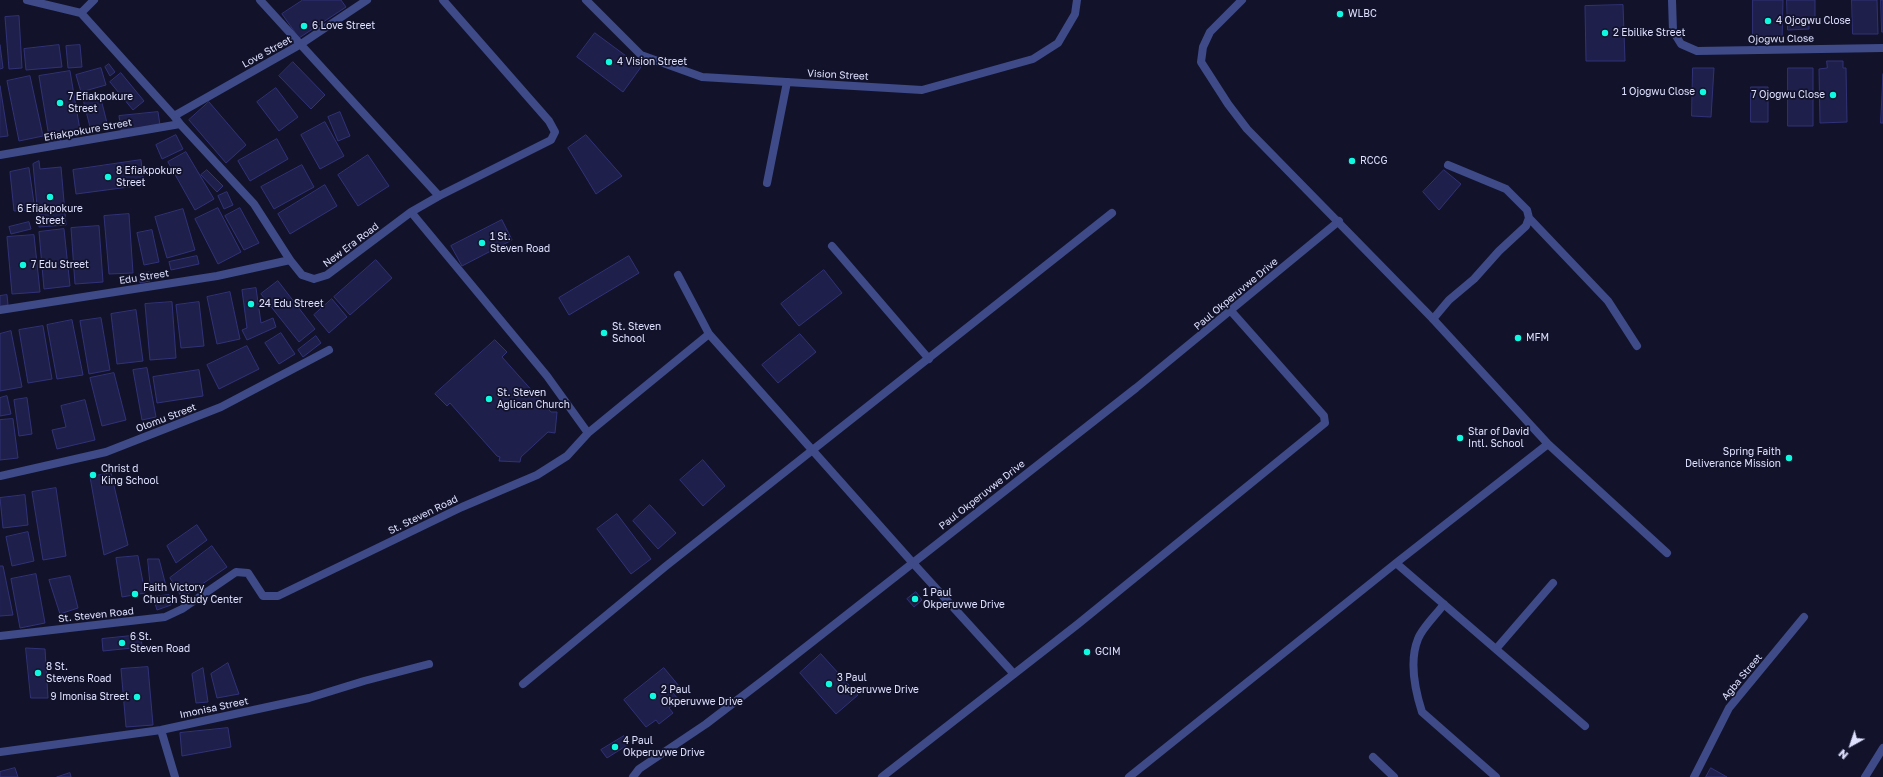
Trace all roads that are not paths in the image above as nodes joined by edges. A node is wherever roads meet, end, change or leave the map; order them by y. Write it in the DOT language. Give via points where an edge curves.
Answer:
graph roads {
  1 [pos="27,0"];
  2 [pos="94,0"];
  3 [pos="260,0"];
  4 [pos="367,0"];
  5 [pos="444,0"];
  6 [pos="586,0"];
  7 [pos="1077,0"];
  8 [pos="1242,0"];
  9 [pos="1672,0"];
  10 [pos="81,13"];
  11 [pos="301,44"];
  12 [pos="1883,48"];
  13 [pos="787,82"];
  14 [pos="174,116"];
  15 [pos="180,124"];
  16 [pos="0,155"];
  17 [pos="1448,165"];
  18 [pos="767,183"];
  19 [pos="439,196"];
  20 [pos="411,212"];
  21 [pos="1112,213"];
  22 [pos="1529,218"];
  23 [pos="1339,222"];
  24 [pos="832,246"];
  25 [pos="290,260"];
  26 [pos="678,275"];
  27 [pos="0,310"];
  28 [pos="1231,311"];
  29 [pos="1433,319"];
  30 [pos="710,334"];
  31 [pos="1637,346"];
  32 [pos="329,350"];
  33 [pos="929,359"];
  34 [pos="588,433"];
  35 [pos="1548,444"];
  36 [pos="814,451"];
  37 [pos="0,476"];
  38 [pos="1667,553"];
  39 [pos="912,562"];
  40 [pos="1396,563"];
  41 [pos="1553,583"];
  42 [pos="1444,604"];
  43 [pos="1804,617"];
  44 [pos="0,636"];
  45 [pos="1496,649"];
  46 [pos="429,664"];
  47 [pos="1014,674"];
  48 [pos="523,684"];
  49 [pos="1585,726"];
  50 [pos="161,730"];
  51 [pos="1883,748"];
  52 [pos="0,752"];
  53 [pos="1373,757"];
  54 [pos="175,777"];
  55 [pos="633,777"];
  56 [pos="882,777"];
  57 [pos="1129,777"];
  58 [pos="1394,777"];
  59 [pos="1496,777"];
  60 [pos="1694,777"];
  61 [pos="1865,777"];
  1 -- 10 [label="street"];
  2 -- 10 [label="street"];
  3 -- 11 [label="street"];
  4 -- 11 [label="street, Love Street"];
  5 -- 19 [label="street, New Era Road" via="549,121 555,132 551,140"];
  6 -- 13 [label="street, Vision Street" via="641,55 702,77"];
  7 -- 13 [label="street, Vision Street" via="1075,14 1058,43 1033,59 922,90"];
  8 -- 23 [label="street" via="1210,32 1203,48 1201,62 1247,129"];
  9 -- 12 [label="street, Ojogwu Close" via="1673,31 1681,44 1697,51"];
  10 -- 14 [label="street, New Era Road"];
  11 -- 14 [label="street, Love Street"];
  11 -- 19 [label="street"];
  13 -- 18 [label="street"];
  14 -- 15 [label="street, New Era Road"];
  15 -- 16 [label="street, Efiakpokure Street"];
  15 -- 25 [label="street, New Era Road" via="254,204"];
  17 -- 22 [label="street" via="1506,189 1527,210"];
  19 -- 20 [label="street, New Era Road"];
  20 -- 25 [label="street, New Era Road" via="327,275 314,279 302,275"];
  20 -- 34 [label="street" via="547,376"];
  21 -- 33 [label="street"];
  22 -- 29 [label="street" via="1526,226 1474,279 1449,300"];
  22 -- 31 [label="street" via="1608,301"];
  23 -- 28 [label="street, Paul Okperuvwe Drive"];
  23 -- 29 [label="street"];
  24 -- 33 [label="street"];
  25 -- 27 [label="street, Edu Street" via="217,276"];
  26 -- 30 [label="street"];
  28 -- 39 [label="street, Paul Okperuvwe Drive"];
  28 -- 47 [label="street" via="1324,416 1325,423"];
  29 -- 35 [label="street"];
  30 -- 34 [label="street"];
  30 -- 36 [label="street"];
  32 -- 37 [label="street, Olomu Street" via="221,407 106,452"];
  33 -- 36 [label="street"];
  34 -- 44 [label="street, St. Steven Road" via="567,456 537,475 462,507 278,596 263,596 248,573 236,572 182,610 165,617"];
  35 -- 38 [label="street"];
  35 -- 40 [label="street"];
  36 -- 39 [label="street"];
  36 -- 48 [label="street" via="666,566"];
  39 -- 47 [label="street"];
  39 -- 55 [label="street, Paul Okperuvwe Drive" via="713,719 638,769"];
  40 -- 42 [label="street"];
  40 -- 57 [label="street"];
  41 -- 45 [label="street"];
  42 -- 45 [label="street"];
  42 -- 59 [label="street" via="1418,638 1413,658 1418,700 1422,712"];
  43 -- 60 [label="street, Agba Street" via="1728,708"];
  45 -- 49 [label="street"];
  46 -- 50 [label="street, Imonisa Street" via="309,698"];
  47 -- 56 [label="street"];
  50 -- 52 [label="street, Imonisa Street"];
  50 -- 54 [label="street"];
  51 -- 61 [label="street"];
  53 -- 58 [label="street"];
}
